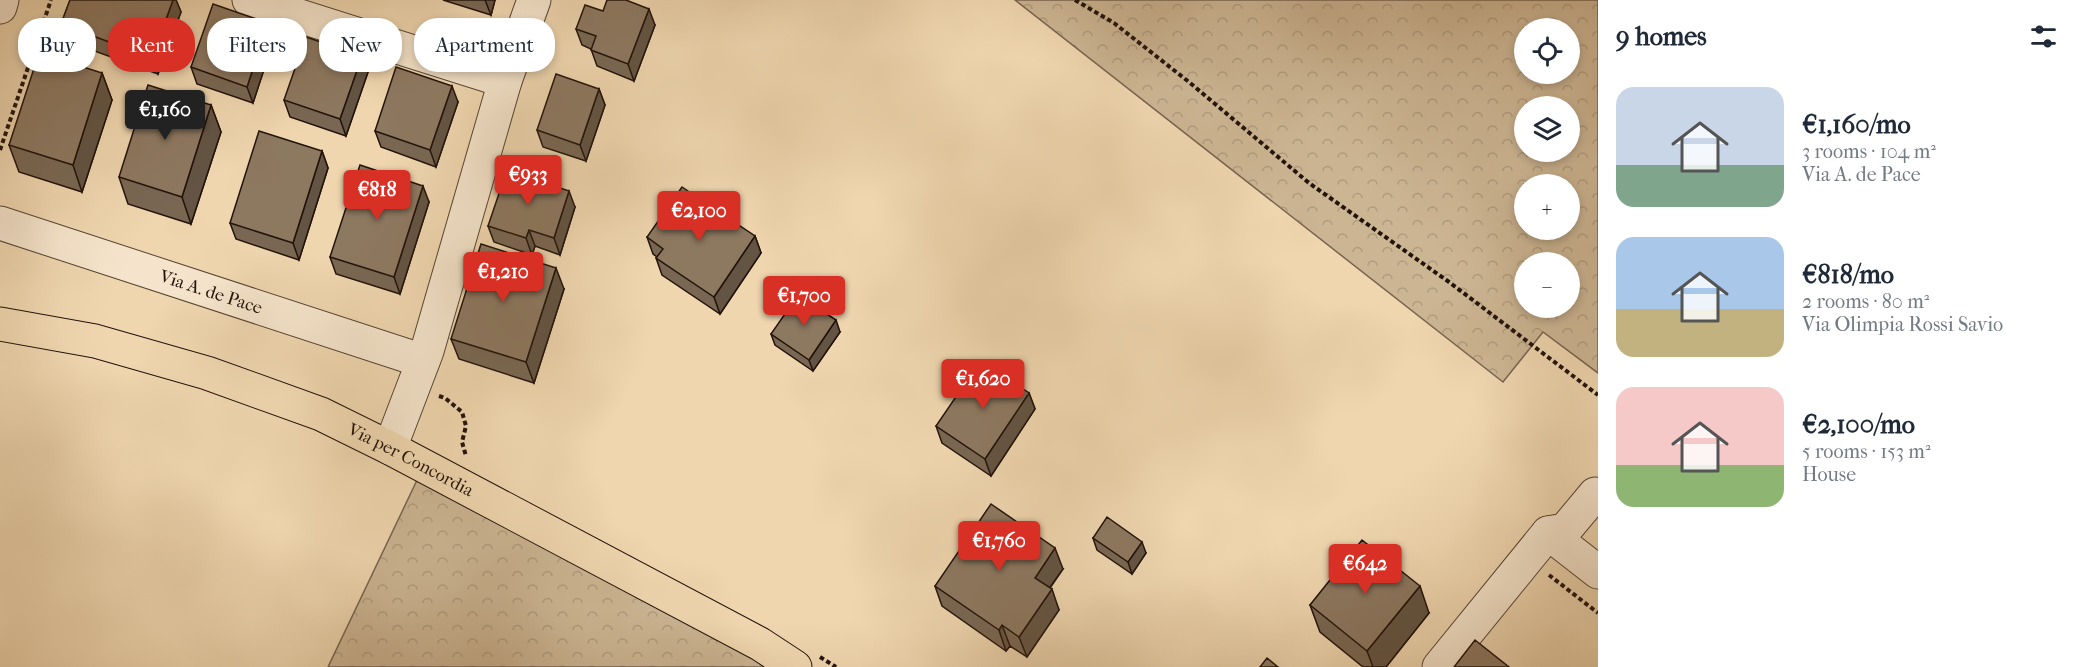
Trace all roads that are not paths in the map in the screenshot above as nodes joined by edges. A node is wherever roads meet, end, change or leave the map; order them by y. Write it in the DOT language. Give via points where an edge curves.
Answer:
graph roads {
  1 [pos="2,0"];
  2 [pos="249,0"];
  3 [pos="534,0"];
  4 [pos="0,7"];
  5 [pos="506,81"];
  6 [pos="0,223"];
  7 [pos="0,324"];
  8 [pos="423,362"];
  9 [pos="390,448"];
  10 [pos="1598,496"];
  11 [pos="1548,533"];
  12 [pos="1598,573"];
  13 [pos="795,667"];
  14 [pos="1439,667"];
  1 -- 4 [label="street"];
  2 -- 5 [label="street"];
  3 -- 5 [label="street"];
  5 -- 8 [label="street"];
  6 -- 8 [label="street, Via A. de Pace"];
  7 -- 9 [label="main road, Via per Concordia" via="95,341 207,373 321,414"];
  8 -- 9 [label="street"];
  9 -- 13 [label="main road, Via per Concordia" via="749,638"];
  10 -- 11 [label="street" via="1595,494 1565,530"];
  11 -- 12 [label="street"];
  11 -- 14 [label="street"];
}
